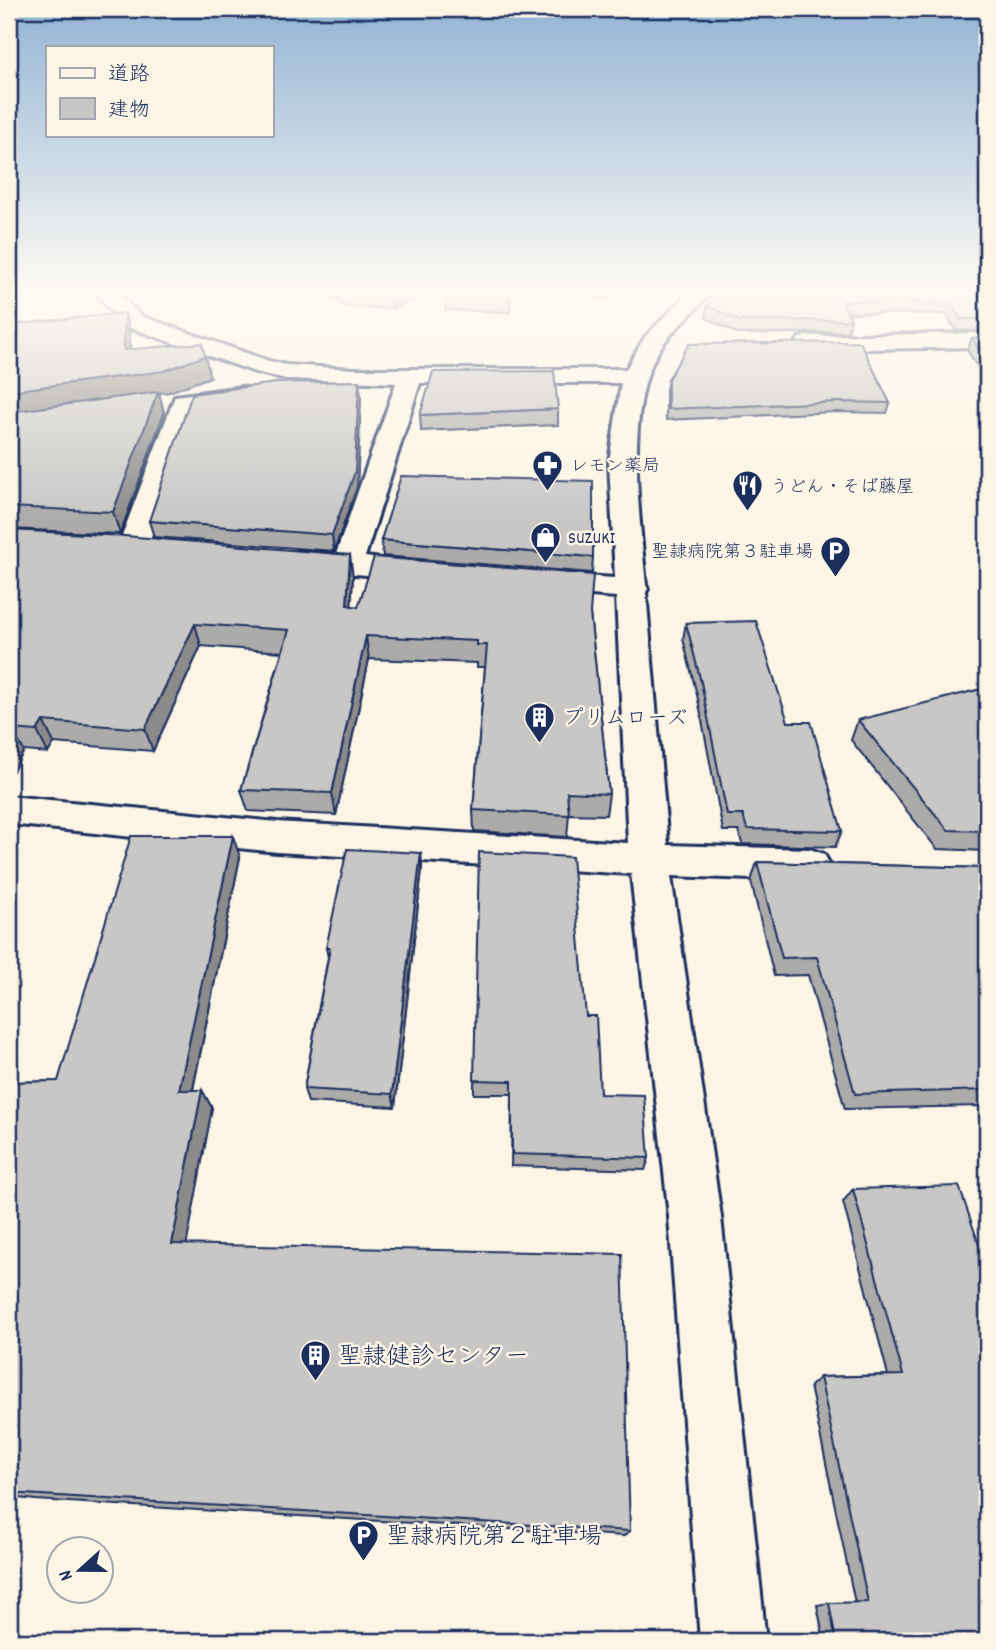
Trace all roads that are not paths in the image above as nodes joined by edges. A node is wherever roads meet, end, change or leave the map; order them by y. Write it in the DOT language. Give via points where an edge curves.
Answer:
graph roads {
  1 [pos="232,366"];
  2 [pos="521,366"];
  3 [pos="650,366"];
  4 [pos="410,376"];
  5 [pos="263,380"];
  6 [pos="184,401"];
  7 [pos="157,405"];
  8 [pos="133,546"];
  9 [pos="267,557"];
  10 [pos="348,564"];
  11 [pos="445,573"];
  12 [pos="515,579"];
  13 [pos="633,589"];
  14 [pos="9,810"];
  15 [pos="649,860"];
  16 [pos="839,865"];
  17 [pos="733,1641"];
  1 -- 5 [label="street"];
  2 -- 4 [label="street"];
  3 -- 13 [label="street" via="622,463"];
  4 -- 5 [label="street"];
  4 -- 10 [label="street"];
  5 -- 6 [label="street"];
  6 -- 7 [label="street"];
  6 -- 8 [label="street"];
  9 -- 10 [label="street"];
  10 -- 11 [label="street"];
  12 -- 13 [label="street"];
  13 -- 15 [label="street"];
  14 -- 15 [label="street" via="277,837"];
  15 -- 16 [label="street"];
  15 -- 17 [label="street" via="695,1217"];
}
